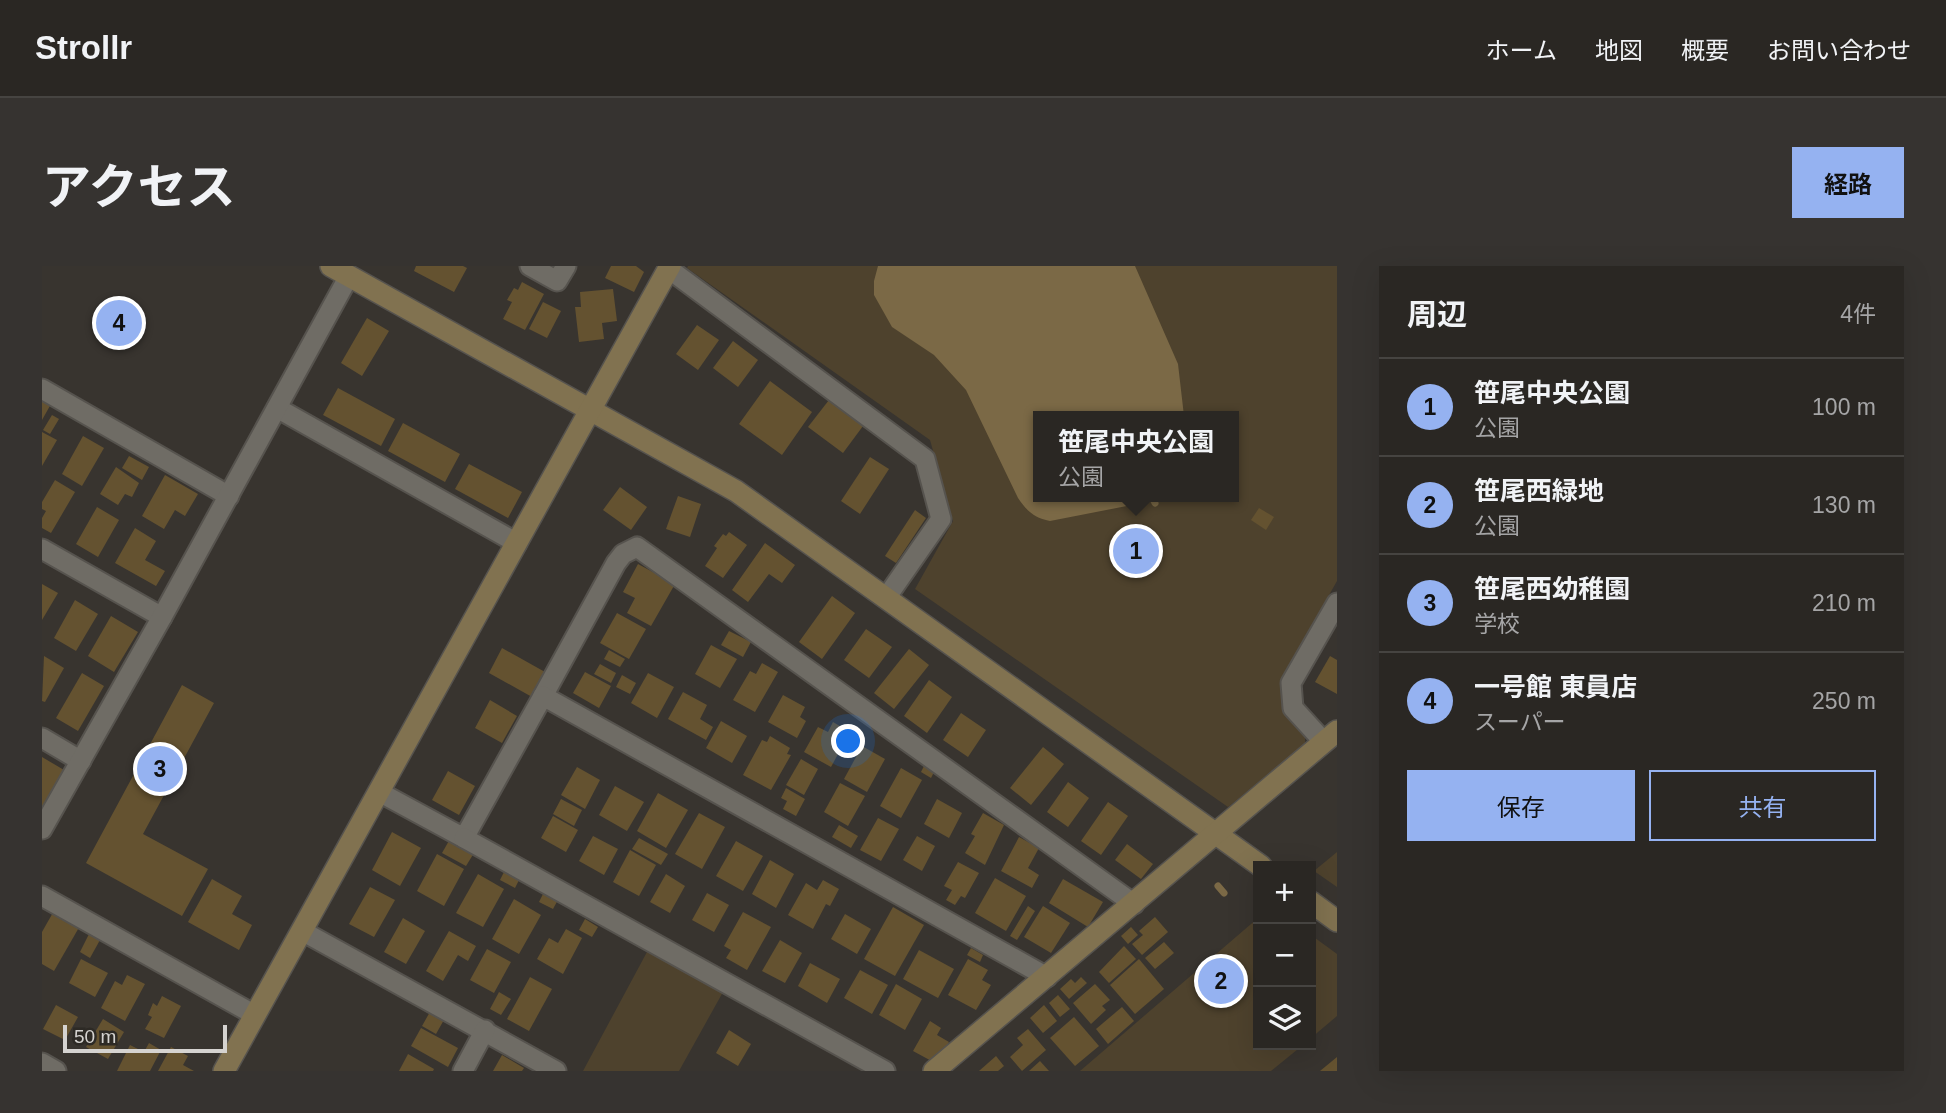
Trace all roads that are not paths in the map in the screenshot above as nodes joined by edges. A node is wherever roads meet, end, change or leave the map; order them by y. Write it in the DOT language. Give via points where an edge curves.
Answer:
graph roads {
  1 [pos="530,266"];
  2 [pos="566,266"];
  3 [pos="670,268"];
  4 [pos="340,271"];
  5 [pos="42,388"];
  6 [pos="277,408"];
  7 [pos="593,410"];
  8 [pos="229,496"];
  9 [pos="517,543"];
  10 [pos="42,549"];
  11 [pos="887,598"];
  12 [pos="1337,603"];
  13 [pos="162,617"];
  14 [pos="543,696"];
  15 [pos="1331,736"];
  16 [pos="42,738"];
  17 [pos="81,761"];
  18 [pos="379,792"];
  19 [pos="42,829"];
  20 [pos="1216,834"];
  21 [pos="464,838"];
  22 [pos="1254,861"];
  23 [pos="42,896"];
  24 [pos="1134,904"];
  25 [pos="1316,906"];
  26 [pos="1337,921"];
  27 [pos="302,931"];
  28 [pos="1047,977"];
  29 [pos="255,1016"];
  30 [pos="485,1030"];
  31 [pos="42,1063"];
  32 [pos="55,1071"];
  33 [pos="224,1071"];
  34 [pos="463,1071"];
  35 [pos="556,1071"];
  36 [pos="885,1071"];
  37 [pos="934,1071"];
  1 -- 2 [label="street" via="557,281"];
  3 -- 7 [label="street"];
  3 -- 11 [label="street" via="925,459 941,519"];
  4 -- 6 [label="street"];
  4 -- 7 [label="street"];
  5 -- 8 [label="street"];
  6 -- 8 [label="street"];
  6 -- 9 [label="street"];
  7 -- 9 [label="street"];
  7 -- 11 [label="street" via="736,491"];
  8 -- 13 [label="street"];
  9 -- 18 [label="street"];
  10 -- 13 [label="street"];
  11 -- 20 [label="street"];
  12 -- 15 [label="street" via="1292,683 1293,708"];
  13 -- 17 [label="street"];
  14 -- 21 [label="street"];
  14 -- 24 [label="street" via="617,563 623,554 638,547"];
  14 -- 28 [label="street"];
  15 -- 20 [label="street"];
  16 -- 17 [label="street"];
  17 -- 19 [label="street"];
  18 -- 21 [label="street"];
  18 -- 27 [label="street"];
  20 -- 22 [label="street"];
  20 -- 24 [label="street"];
  21 -- 36 [label="street"];
  23 -- 29 [label="street"];
  24 -- 28 [label="street"];
  25 -- 26 [label="street"];
  27 -- 29 [label="street"];
  27 -- 30 [label="street"];
  28 -- 37 [label="street"];
  29 -- 33 [label="street"];
  30 -- 34 [label="street"];
  30 -- 35 [label="street"];
  31 -- 32 [label="street"];
}
